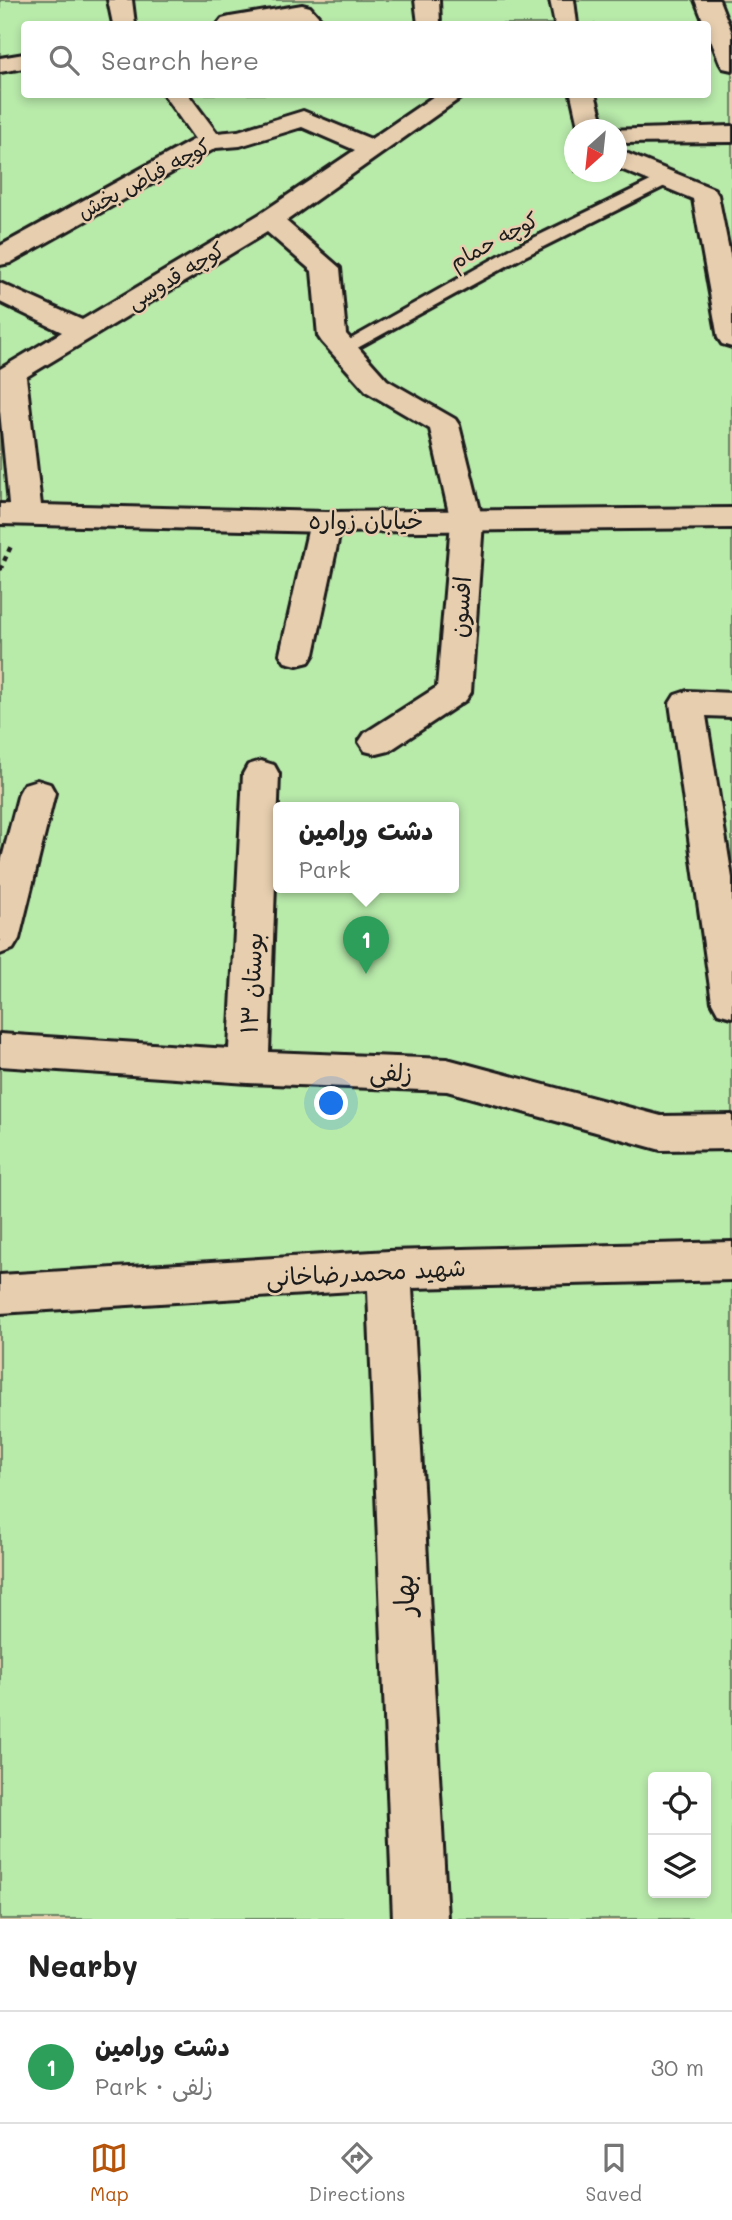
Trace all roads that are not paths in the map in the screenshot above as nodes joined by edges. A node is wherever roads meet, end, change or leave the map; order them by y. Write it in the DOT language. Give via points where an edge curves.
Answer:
graph roads {
  1 [pos="120,0"];
  2 [pos="427,0"];
  3 [pos="562,0"];
  4 [pos="707,0"];
  5 [pos="124,21"];
  6 [pos="248,21"];
  7 [pos="311,21"];
  8 [pos="429,21"];
  9 [pos="566,21"];
  10 [pos="21,62"];
  11 [pos="732,63"];
  12 [pos="0,65"];
  13 [pos="179,98"];
  14 [pos="448,98"];
  15 [pos="584,98"];
  16 [pos="589,119"];
  17 [pos="732,134"];
  18 [pos="627,135"];
  19 [pos="210,141"];
  20 [pos="374,149"];
  21 [pos="627,161"];
  22 [pos="667,178"];
  23 [pos="269,220"];
  24 [pos="0,257"];
  25 [pos="0,291"];
  26 [pos="83,331"];
  27 [pos="732,338"];
  28 [pos="344,348"];
  29 [pos="13,514"];
  30 [pos="732,518"];
  31 [pos="326,522"];
  32 [pos="467,522"];
  33 [pos="297,654"];
  34 [pos="732,705"];
  35 [pos="377,742"];
  36 [pos="261,774"];
  37 [pos="37,793"];
  38 [pos="0,939"];
  39 [pos="732,1002"];
  40 [pos="0,1050"];
  41 [pos="248,1067"];
  42 [pos="732,1132"];
  43 [pos="732,1261"];
  44 [pos="389,1270"];
  45 [pos="0,1294"];
  46 [pos="420,1919"];
  1 -- 5 [label="street"];
  2 -- 8 [label="street"];
  3 -- 9 [label="street"];
  4 -- 11 [label="street"];
  6 -- 7 [label="street" via="302,12"];
  10 -- 12 [label="street"];
  13 -- 19 [label="street"];
  14 -- 20 [label="street, کوچه قدوسی"];
  15 -- 16 [label="street"];
  17 -- 18 [label="street"];
  19 -- 20 [label="street, کوچه فیاض بخش" via="240,138 303,119"];
  19 -- 24 [label="street, کوچه فیاض بخش"];
  20 -- 23 [label="street, کوچه قدوسی"];
  21 -- 22 [label="street"];
  22 -- 27 [label="street" via="705,195"];
  22 -- 28 [label="lane, کوچه حمام"];
  23 -- 26 [label="street, کوچه قدوسی"];
  23 -- 28 [label="street, افسون" via="326,268 332,336"];
  25 -- 26 [label="street"];
  26 -- 29 [label="street, کوچه قدوسی" via="11,374"];
  28 -- 32 [label="street, افسون" via="377,386 444,425"];
  29 -- 31 [label="street, خیابان زواره"];
  30 -- 32 [label="street, خیابان زواره"];
  31 -- 32 [label="street, خیابان زواره"];
  31 -- 33 [label="street"];
  32 -- 35 [label="street, افسون" via="454,692"];
  34 -- 39 [label="street" via="687,703"];
  36 -- 41 [label="street, بوستان ۱۳"];
  37 -- 38 [label="street"];
  40 -- 41 [label="street, زلفی"];
  41 -- 42 [label="street, زلفی" via="447,1075 661,1133"];
  43 -- 44 [label="street, شهید محمدرضاخانی"];
  44 -- 45 [label="street, شهید محمدرضاخانی"];
  44 -- 46 [label="street, بهار"];
}
